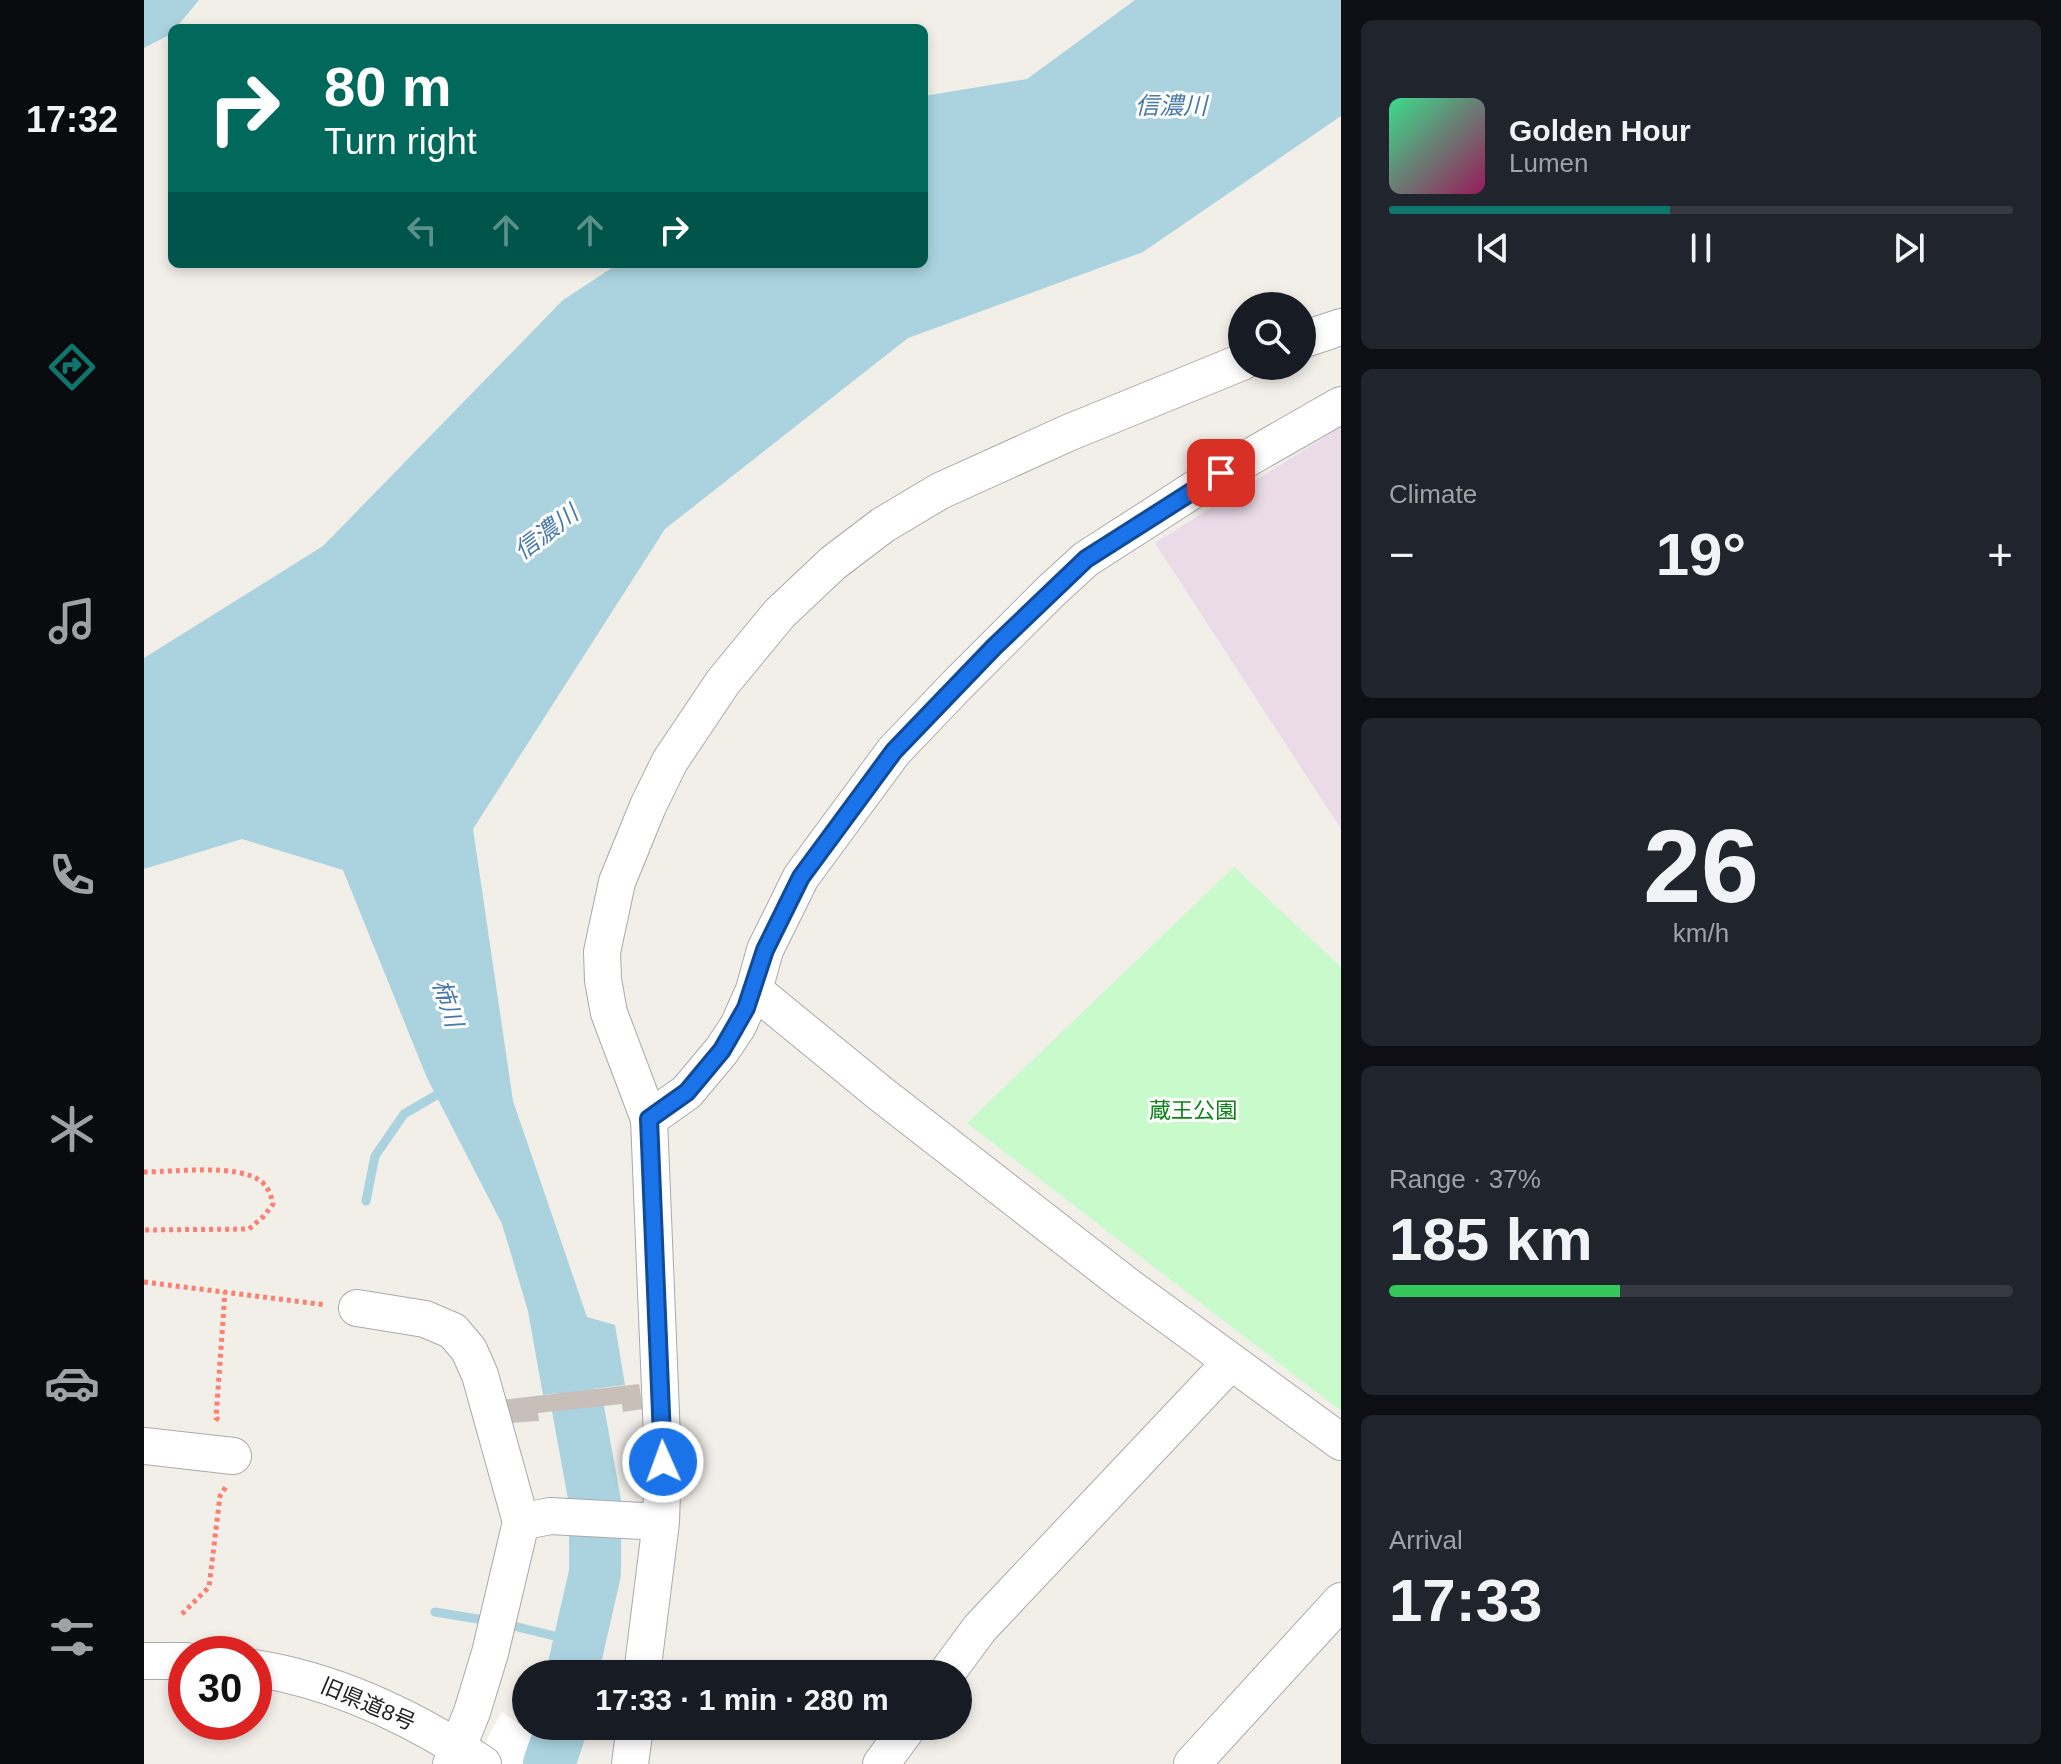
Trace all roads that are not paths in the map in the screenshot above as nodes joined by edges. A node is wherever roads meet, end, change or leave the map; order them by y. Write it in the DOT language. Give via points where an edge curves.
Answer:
graph roads {
  1 [pos="1341,327"];
  2 [pos="1316,335"];
  3 [pos="1228,368"];
  4 [pos="1341,405"];
  5 [pos="754,990"];
  6 [pos="649,1119"];
  7 [pos="357,1308"];
  8 [pos="1231,1362"];
  9 [pos="1341,1442"];
  10 [pos="144,1446"];
  11 [pos="233,1456"];
  12 [pos="535,1519"];
  13 [pos="651,1521"];
  14 [pos="1341,1601"];
  15 [pos="643,1660"];
  16 [pos="956,1660"];
  17 [pos="144,1661"];
  18 [pos="168,1661"];
  19 [pos="272,1672"];
  20 [pos="633,1740"];
  21 [pos="899,1740"];
  22 [pos="467,1759"];
  23 [pos="630,1764"];
  24 [pos="881,1764"];
  25 [pos="1192,1764"];
  1 -- 2 [label="street"];
  3 -- 6 [label="street" via="940,491 883,525 780,613 723,682 670,761 648,806 617,882 602,952 609,1013"];
  4 -- 5 [label="street" via="1124,532 1040,601 894,751 830,836 780,916"];
  5 -- 6 [label="street" via="722,1050 687,1092"];
  5 -- 8 [label="street" via="999,1187"];
  6 -- 13 [label="street" via="662,1418"];
  7 -- 12 [label="street" via="425,1319 453,1331 480,1375"];
  8 -- 9 [label="street"];
  8 -- 16 [label="street" via="980,1628"];
  10 -- 11 [label="street"];
  12 -- 13 [label="street"];
  12 -- 22 [label="street" via="505,1592"];
  13 -- 15 [label="street"];
  14 -- 25 [label="street"];
  17 -- 18 [label="street"];
  19 -- 22 [label="street, 旧県道8号" via="319,1682 408,1719"];
  20 -- 23 [label="street"];
  21 -- 24 [label="street"];
}
